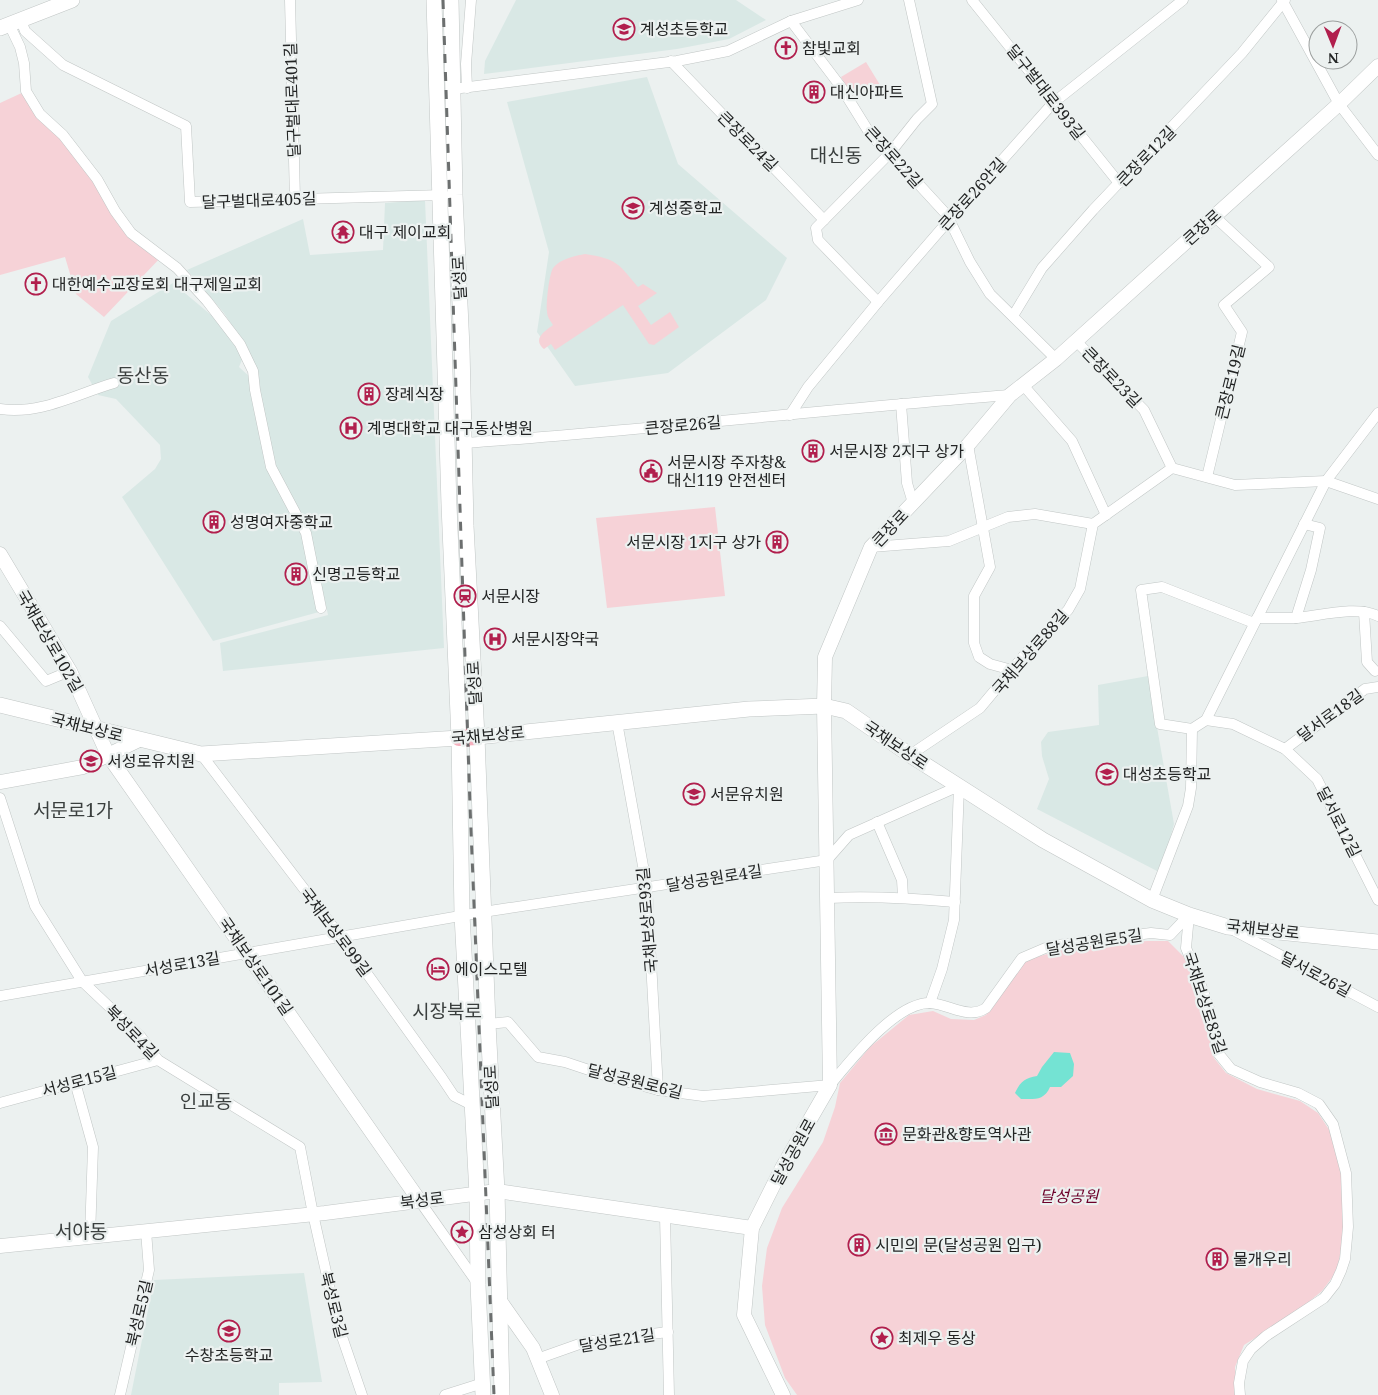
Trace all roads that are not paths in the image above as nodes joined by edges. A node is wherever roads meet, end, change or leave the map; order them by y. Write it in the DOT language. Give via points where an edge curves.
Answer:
graph roads {
  1 [pos="72,0"];
  2 [pos="290,0"];
  3 [pos="434,0"];
  4 [pos="451,0"];
  5 [pos="471,0"];
  6 [pos="858,0"];
  7 [pos="909,0"];
  8 [pos="972,0"];
  9 [pos="1183,0"];
  10 [pos="1284,1"];
  11 [pos="791,21"];
  12 [pos="10,24"];
  13 [pos="672,61"];
  14 [pos="1378,66"];
  15 [pos="460,88"];
  16 [pos="1053,103"];
  17 [pos="1339,104"];
  18 [pos="890,153"];
  19 [pos="1378,155"];
  20 [pos="1119,183"];
  21 [pos="448,195"];
  22 [pos="295,199"];
  23 [pos="1214,216"];
  24 [pos="824,220"];
  25 [pos="949,220"];
  26 [pos="878,302"];
  27 [pos="1013,316"];
  28 [pos="1076,341"];
  29 [pos="1056,359"];
  30 [pos="114,383"];
  31 [pos="1023,385"];
  32 [pos="1010,395"];
  33 [pos="901,404"];
  34 [pos="0,409"];
  35 [pos="1378,413"];
  36 [pos="790,415"];
  37 [pos="465,443"];
  38 [pos="968,445"];
  39 [pos="1172,468"];
  40 [pos="1207,477"];
  41 [pos="1326,481"];
  42 [pos="1378,499"];
  43 [pos="913,503"];
  44 [pos="1106,515"];
  45 [pos="1092,524"];
  46 [pos="1304,524"];
  47 [pos="983,527"];
  48 [pos="871,548"];
  49 [pos="0,554"];
  50 [pos="321,608"];
  51 [pos="1364,612"];
  52 [pos="1378,616"];
  53 [pos="1296,618"];
  54 [pos="1256,621"];
  55 [pos="0,626"];
  56 [pos="1377,668"];
  57 [pos="1012,670"];
  58 [pos="70,671"];
  59 [pos="1378,687"];
  60 [pos="1365,688"];
  61 [pos="0,705"];
  62 [pos="824,706"];
  63 [pos="1206,720"];
  64 [pos="617,722"];
  65 [pos="1192,729"];
  66 [pos="97,730"];
  67 [pos="477,737"];
  68 [pos="459,738"];
  69 [pos="139,740"];
  70 [pos="1285,749"];
  71 [pos="201,754"];
  72 [pos="108,755"];
  73 [pos="910,755"];
  74 [pos="0,782"];
  75 [pos="959,786"];
  76 [pos="0,798"];
  77 [pos="877,822"];
  78 [pos="827,860"];
  79 [pos="648,888"];
  80 [pos="903,897"];
  81 [pos="828,898"];
  82 [pos="1152,900"];
  83 [pos="1378,900"];
  84 [pos="955,902"];
  85 [pos="483,912"];
  86 [pos="1190,915"];
  87 [pos="462,916"];
  88 [pos="1228,927"];
  89 [pos="340,936"];
  90 [pos="1378,942"];
  91 [pos="247,953"];
  92 [pos="82,981"];
  93 [pos="0,996"];
  94 [pos="930,1003"];
  95 [pos="1378,1008"];
  96 [pos="488,1024"];
  97 [pos="158,1060"];
  98 [pos="75,1082"];
  99 [pos="830,1084"];
  100 [pos="658,1090"];
  101 [pos="0,1103"];
  102 [pos="472,1105"];
  103 [pos="496,1191"];
  104 [pos="477,1194"];
  105 [pos="419,1200"];
  106 [pos="313,1214"];
  107 [pos="665,1216"];
  108 [pos="752,1228"];
  109 [pos="146,1231"];
  110 [pos="90,1236"];
  111 [pos="0,1246"];
  112 [pos="478,1285"];
  113 [pos="500,1301"];
  114 [pos="668,1332"];
  115 [pos="537,1359"];
  116 [pos="483,1389"];
  117 [pos="120,1395"];
  118 [pos="362,1395"];
  119 [pos="445,1395"];
  120 [pos="502,1395"];
  121 [pos="552,1395"];
  122 [pos="669,1395"];
  123 [pos="783,1395"];
  124 [pos="1240,1395"];
  1 -- 12 [label="main road"];
  2 -- 22 [label="street, 달구벌대로401길"];
  3 -- 21 [label="main road"];
  4 -- 15 [label="main road, 달성로"];
  5 -- 15 [label="street" via="466,64"];
  6 -- 11 [label="street"];
  7 -- 18 [label="street" via="932,104"];
  8 -- 16 [label="street, 달구벌대로393길"];
  9 -- 16 [label="street, 큰장로26안길"];
  10 -- 17 [label="street"];
  10 -- 20 [label="street, 큰장로12길" via="1242,53"];
  11 -- 13 [label="street" via="728,51"];
  11 -- 18 [label="street, 큰장로22길" via="841,87 872,137"];
  12 -- 22 [label="street, 달구벌대로405길" via="25,31 63,65 186,126 190,202"];
  12 -- 50 [label="street" via="20,47 26,91 40,114 63,136 97,179 131,233 177,268 207,300 240,344 254,370 271,467 306,533"];
  13 -- 15 [label="street"];
  13 -- 24 [label="street, 큰장로24길"];
  14 -- 17 [label="street, 큰장로"];
  15 -- 21 [label="main road, 달성로"];
  16 -- 20 [label="street, 달구벌대로393길"];
  16 -- 25 [label="street, 큰장로26안길"];
  17 -- 19 [label="street"];
  17 -- 23 [label="street, 큰장로"];
  18 -- 24 [label="street"];
  18 -- 25 [label="street, 큰장로22길"];
  20 -- 27 [label="street, 큰장로12길" via="1042,268"];
  21 -- 22 [label="street, 달구벌대로405길"];
  21 -- 37 [label="main road, 달성로"];
  21 -- 68 [label="main road" via="449,505"];
  23 -- 28 [label="street, 큰장로"];
  23 -- 40 [label="street, 큰장로19길" via="1269,267 1224,305 1242,332"];
  24 -- 26 [label="street" via="816,228 818,240"];
  25 -- 26 [label="street, 큰장로26안길"];
  25 -- 27 [label="street, 큰장로22길" via="990,294"];
  26 -- 36 [label="street, 큰장로26안길" via="808,387"];
  27 -- 29 [label="street, 큰장로22길"];
  28 -- 29 [label="street, 큰장로"];
  28 -- 39 [label="street, 큰장로23길" via="1144,410"];
  29 -- 31 [label="street, 큰장로"];
  30 -- 34 [label="street" via="42,407 14,411"];
  31 -- 32 [label="street, 큰장로"];
  31 -- 44 [label="street" via="1072,441"];
  32 -- 33 [label="street, 큰장로26길"];
  32 -- 38 [label="street, 큰장로"];
  33 -- 36 [label="street, 큰장로26길"];
  33 -- 43 [label="street" via="907,483"];
  35 -- 41 [label="street"];
  36 -- 37 [label="street, 큰장로26길"];
  37 -- 67 [label="main road, 달성로"];
  38 -- 43 [label="street, 큰장로"];
  38 -- 47 [label="street"];
  39 -- 40 [label="street"];
  39 -- 44 [label="street"];
  40 -- 41 [label="street" via="1235,485"];
  41 -- 42 [label="street"];
  41 -- 46 [label="street"];
  43 -- 48 [label="street, 큰장로"];
  44 -- 45 [label="street"];
  45 -- 47 [label="street" via="1035,514 1008,517"];
  45 -- 57 [label="street, 국채보상로88길" via="1080,589 1068,610"];
  46 -- 53 [label="street" via="1320,528"];
  46 -- 54 [label="street"];
  47 -- 48 [label="street" via="949,541"];
  47 -- 57 [label="street" via="990,567 974,596 974,643 979,657"];
  48 -- 62 [label="street, 큰장로" via="825,657"];
  49 -- 58 [label="street, 국채보상로102길"];
  51 -- 52 [label="street"];
  51 -- 53 [label="street"];
  51 -- 56 [label="street" via="1367,662"];
  53 -- 54 [label="street"];
  54 -- 63 [label="street"];
  54 -- 65 [label="street" via="1162,587 1141,590 1160,724"];
  55 -- 58 [label="street" via="46,681"];
  56 -- 60 [label="street"];
  57 -- 73 [label="street, 국채보상로88길" via="980,708"];
  58 -- 66 [label="street, 국채보상로102길"];
  59 -- 60 [label="street, 달서로18길"];
  60 -- 70 [label="street, 달서로18길"];
  61 -- 66 [label="main road, 국채보상로"];
  62 -- 64 [label="main road, 국채보상로" via="748,709"];
  62 -- 73 [label="main road, 국채보상로" via="846,711"];
  62 -- 78 [label="street"];
  63 -- 65 [label="street"];
  63 -- 70 [label="street, 달서로12길" via="1233,724"];
  64 -- 67 [label="main road, 국채보상로"];
  64 -- 79 [label="street, 국채보상로93길"];
  65 -- 82 [label="street" via="1188,806"];
  66 -- 69 [label="main road, 국채보상로"];
  66 -- 72 [label="street, 국채보상로101길"];
  67 -- 68 [label="main road, 국채보상로"];
  67 -- 85 [label="main road, 달성로"];
  68 -- 71 [label="main road, 국채보상로"];
  68 -- 87 [label="main road"];
  69 -- 71 [label="main road, 국채보상로"];
  69 -- 72 [label="street"];
  70 -- 83 [label="street, 달서로12길" via="1317,779"];
  71 -- 89 [label="street, 국채보상로99길"];
  72 -- 74 [label="street" via="83,767"];
  72 -- 91 [label="street, 국채보상로101길"];
  73 -- 75 [label="main road, 국채보상로"];
  75 -- 77 [label="street"];
  75 -- 82 [label="main road, 국채보상로" via="1043,840"];
  75 -- 84 [label="street"];
  76 -- 92 [label="street, 북성로4길" via="35,906"];
  77 -- 78 [label="street" via="850,834"];
  77 -- 80 [label="street" via="902,880"];
  78 -- 79 [label="street, 달성공원로4길"];
  78 -- 81 [label="street"];
  79 -- 85 [label="street, 달성공원로4길"];
  79 -- 100 [label="street, 국채보상로93길"];
  80 -- 81 [label="street"];
  80 -- 84 [label="street"];
  81 -- 99 [label="street"];
  82 -- 86 [label="main road, 국채보상로"];
  84 -- 94 [label="street" via="942,969"];
  85 -- 87 [label="street, 서성로13길"];
  85 -- 96 [label="main road, 달성로"];
  86 -- 88 [label="main road, 국채보상로"];
  86 -- 94 [label="street, 달성공원로5길" via="1170,935 1152,933 1050,946 1022,958 986,1008 978,1013"];
  86 -- 124 [label="street, 국채보상로83길" via="1186,948 1209,1008 1218,1053 1231,1069 1319,1104 1333,1124 1346,1173 1348,1227 1345,1259 1335,1284 1324,1298 1251,1348 1243,1362"];
  87 -- 89 [label="street, 서성로13길"];
  87 -- 102 [label="main road"];
  88 -- 90 [label="main road, 국채보상로"];
  88 -- 95 [label="street, 달서로26길"];
  89 -- 91 [label="street, 서성로13길"];
  89 -- 102 [label="street, 국채보상로99길" via="454,1096"];
  91 -- 92 [label="street, 서성로13길"];
  91 -- 105 [label="street, 국채보상로101길"];
  92 -- 93 [label="street, 서성로13길"];
  92 -- 97 [label="street, 북성로4길" via="141,1037"];
  94 -- 99 [label="street" via="894,1018 869,1040"];
  96 -- 100 [label="street, 달성공원로6길" via="508,1022 538,1057"];
  96 -- 103 [label="main road, 달성로"];
  97 -- 98 [label="street, 서성로15길"];
  97 -- 106 [label="street, 북성로4길" via="300,1146"];
  98 -- 101 [label="street, 서성로15길"];
  98 -- 110 [label="street" via="93,1147"];
  99 -- 100 [label="street, 달성공원로6길" via="703,1096"];
  99 -- 108 [label="street, 달성공원로"];
  102 -- 104 [label="main road"];
  103 -- 104 [label="street, 북성로"];
  103 -- 107 [label="street, 북성로"];
  103 -- 113 [label="main road, 달성로"];
  104 -- 105 [label="street, 북성로"];
  104 -- 112 [label="main road"];
  105 -- 106 [label="street, 북성로"];
  105 -- 112 [label="street"];
  106 -- 109 [label="street, 북성로"];
  106 -- 118 [label="street, 북성로3길" via="338,1325"];
  107 -- 108 [label="street, 북성로"];
  107 -- 114 [label="street"];
  108 -- 123 [label="street, 달성공원로" via="744,1315"];
  109 -- 110 [label="street, 북성로"];
  109 -- 117 [label="street, 북성로5길" via="148,1270"];
  110 -- 111 [label="street, 북성로"];
  112 -- 116 [label="main road"];
  113 -- 115 [label="street" via="533,1348"];
  113 -- 120 [label="main road, 달성로"];
  114 -- 115 [label="street, 달성로21길" via="585,1342"];
  114 -- 122 [label="street"];
  115 -- 121 [label="street"];
  116 -- 119 [label="street"];
}
